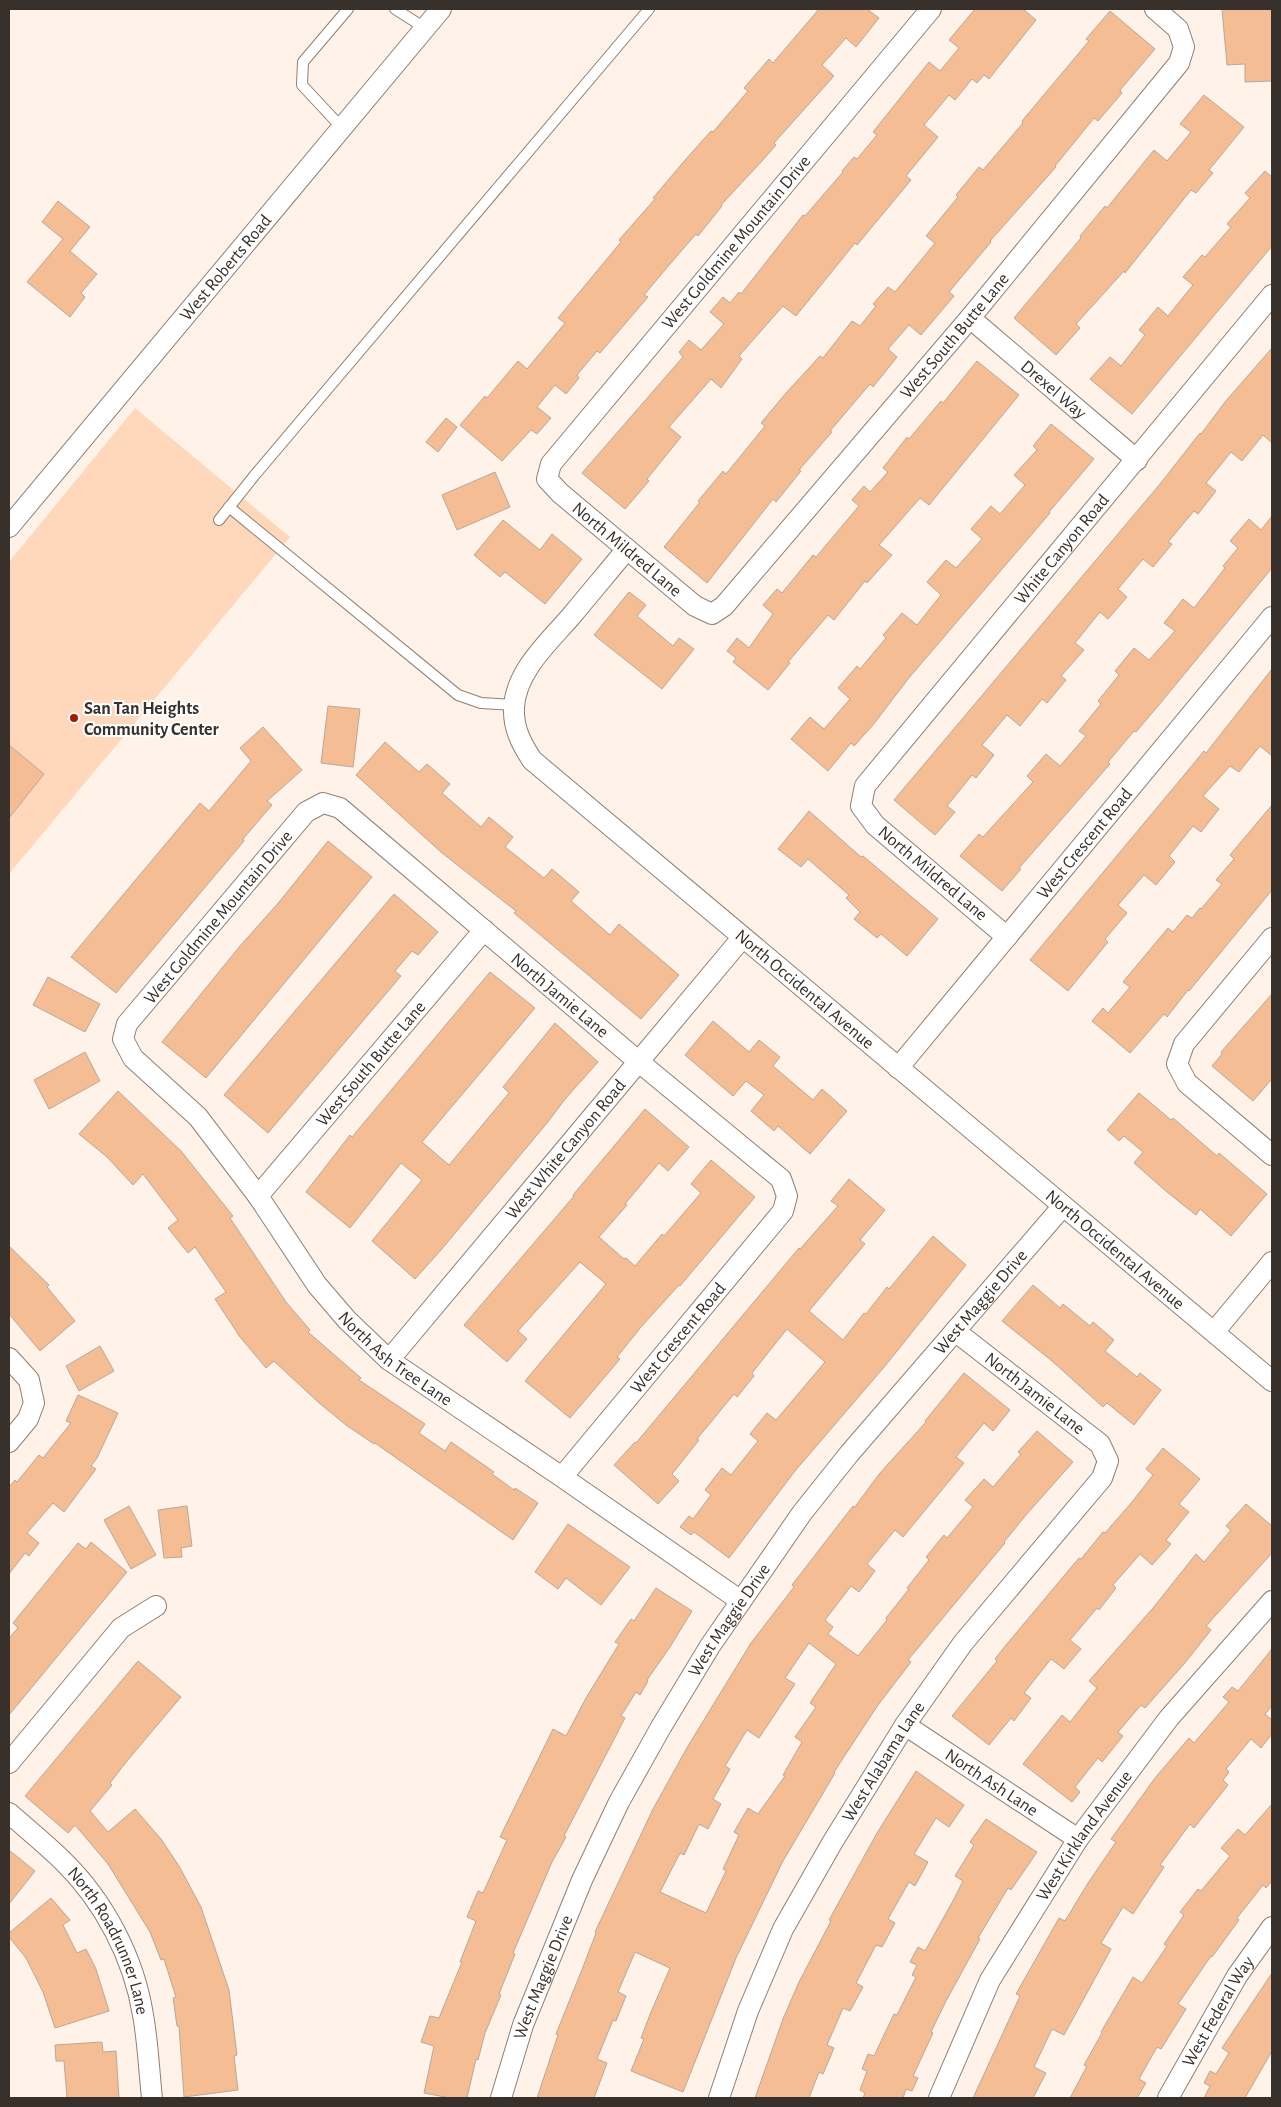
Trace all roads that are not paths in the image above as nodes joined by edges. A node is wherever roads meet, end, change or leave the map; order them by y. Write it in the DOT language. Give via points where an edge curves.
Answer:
graph roads {
  1 [pos="348,9"];
  2 [pos="395,9"];
  3 [pos="441,9"];
  4 [pos="650,9"];
  5 [pos="931,9"];
  6 [pos="1154,9"];
  7 [pos="425,28"];
  8 [pos="342,128"];
  9 [pos="1272,295"];
  10 [pos="970,318"];
  11 [pos="1137,460"];
  12 [pos="547,479"];
  13 [pos="229,507"];
  14 [pos="219,520"];
  15 [pos="9,527"];
  16 [pos="627,549"];
  17 [pos="712,614"];
  18 [pos="1272,617"];
  19 [pos="514,705"];
  20 [pos="323,802"];
  21 [pos="861,806"];
  22 [pos="484,930"];
  23 [pos="1007,936"];
  24 [pos="742,938"];
  25 [pos="1272,938"];
  26 [pos="122,1040"];
  27 [pos="639,1062"];
  28 [pos="898,1068"];
  29 [pos="1272,1155"];
  30 [pos="258,1196"];
  31 [pos="787,1196"];
  32 [pos="1063,1206"];
  33 [pos="1272,1262"];
  34 [pos="955,1331"];
  35 [pos="1214,1332"];
  36 [pos="9,1358"];
  37 [pos="389,1360"];
  38 [pos="1272,1381"];
  39 [pos="9,1442"];
  40 [pos="1108,1461"];
  41 [pos="562,1476"];
  42 [pos="741,1601"];
  43 [pos="1272,1601"];
  44 [pos="156,1606"];
  45 [pos="905,1725"];
  46 [pos="9,1763"];
  47 [pos="9,1813"];
  48 [pos="1078,1839"];
  49 [pos="1272,1927"];
  50 [pos="152,2098"];
  51 [pos="501,2098"];
  52 [pos="719,2098"];
  53 [pos="939,2098"];
  54 [pos="1168,2098"];
  1 -- 8 [label="lane" via="303,62 302,85"];
  2 -- 7 [label="lane"];
  3 -- 7 [label="street, West Roberts Road"];
  4 -- 13 [label="lane"];
  5 -- 12 [label="street, West Goldmine Mountain Drive" via="551,464"];
  6 -- 10 [label="street, West South Butte Lane" via="1178,29 1184,47 1179,63"];
  7 -- 8 [label="street, West Roberts Road"];
  8 -- 15 [label="street, West Roberts Road"];
  9 -- 11 [label="street, White Canyon Road"];
  10 -- 11 [label="street, Drexel Way"];
  10 -- 17 [label="street, West South Butte Lane" via="724,606"];
  11 -- 21 [label="street, White Canyon Road" via="865,786"];
  12 -- 16 [label="street, North Mildred Lane"];
  13 -- 14 [label="lane"];
  13 -- 19 [label="lane" via="458,695 481,703"];
  16 -- 17 [label="street, North Mildred Lane" via="695,606"];
  16 -- 19 [label="street, North Occidental Avenue" via="534,660 521,682"];
  18 -- 23 [label="street, West Crescent Road"];
  19 -- 24 [label="street, North Occidental Avenue" via="520,743 532,760"];
  20 -- 22 [label="street, North Jamie Lane" via="340,808"];
  20 -- 26 [label="street, West Goldmine Mountain Drive" via="306,812 127,1024"];
  21 -- 23 [label="street, North Mildred Lane" via="875,825"];
  22 -- 27 [label="street, North Jamie Lane"];
  22 -- 30 [label="street, West South Butte Lane"];
  23 -- 28 [label="street, West Crescent Road"];
  24 -- 27 [label="street, West White Canyon Road"];
  24 -- 28 [label="street, North Occidental Avenue"];
  25 -- 29 [label="street" via="1184,1044 1177,1064 1186,1083"];
  26 -- 30 [label="street, North Ash Tree Lane" via="133,1058 198,1117"];
  27 -- 31 [label="street, North Jamie Lane" via="781,1179"];
  27 -- 37 [label="street, West White Canyon Road"];
  28 -- 32 [label="street, North Occidental Avenue"];
  30 -- 37 [label="street, North Ash Tree Lane" via="317,1286"];
  31 -- 41 [label="street, West Crescent Road" via="783,1211"];
  32 -- 34 [label="street, West Maggie Drive"];
  32 -- 35 [label="street, North Occidental Avenue"];
  33 -- 35 [label="street"];
  34 -- 40 [label="street, North Jamie Lane" via="1100,1444"];
  34 -- 42 [label="street, West Maggie Drive" via="849,1454"];
  35 -- 38 [label="street, North Occidental Avenue"];
  36 -- 39 [label="street" via="30,1380 34,1403 28,1419"];
  37 -- 41 [label="street, North Ash Tree Lane"];
  40 -- 45 [label="street, West Alabama Lane" via="1102,1478 964,1643"];
  41 -- 42 [label="street, North Ash Tree Lane"];
  42 -- 51 [label="street, West Maggie Drive" via="700,1662 619,1802 582,1880 526,2016"];
  43 -- 48 [label="street, West Kirkland Avenue" via="1169,1718"];
  44 -- 46 [label="street" via="121,1628"];
  45 -- 48 [label="street, North Ash Lane"];
  45 -- 52 [label="street, West Alabama Lane" via="783,1929 748,2011"];
  47 -- 50 [label="street, North Roadrunner Lane" via="64,1861 95,1898 119,1937 143,2014"];
  48 -- 53 [label="street, West Kirkland Avenue" via="990,1980"];
  49 -- 54 [label="street, West Federal Way" via="1237,1976"];
}
